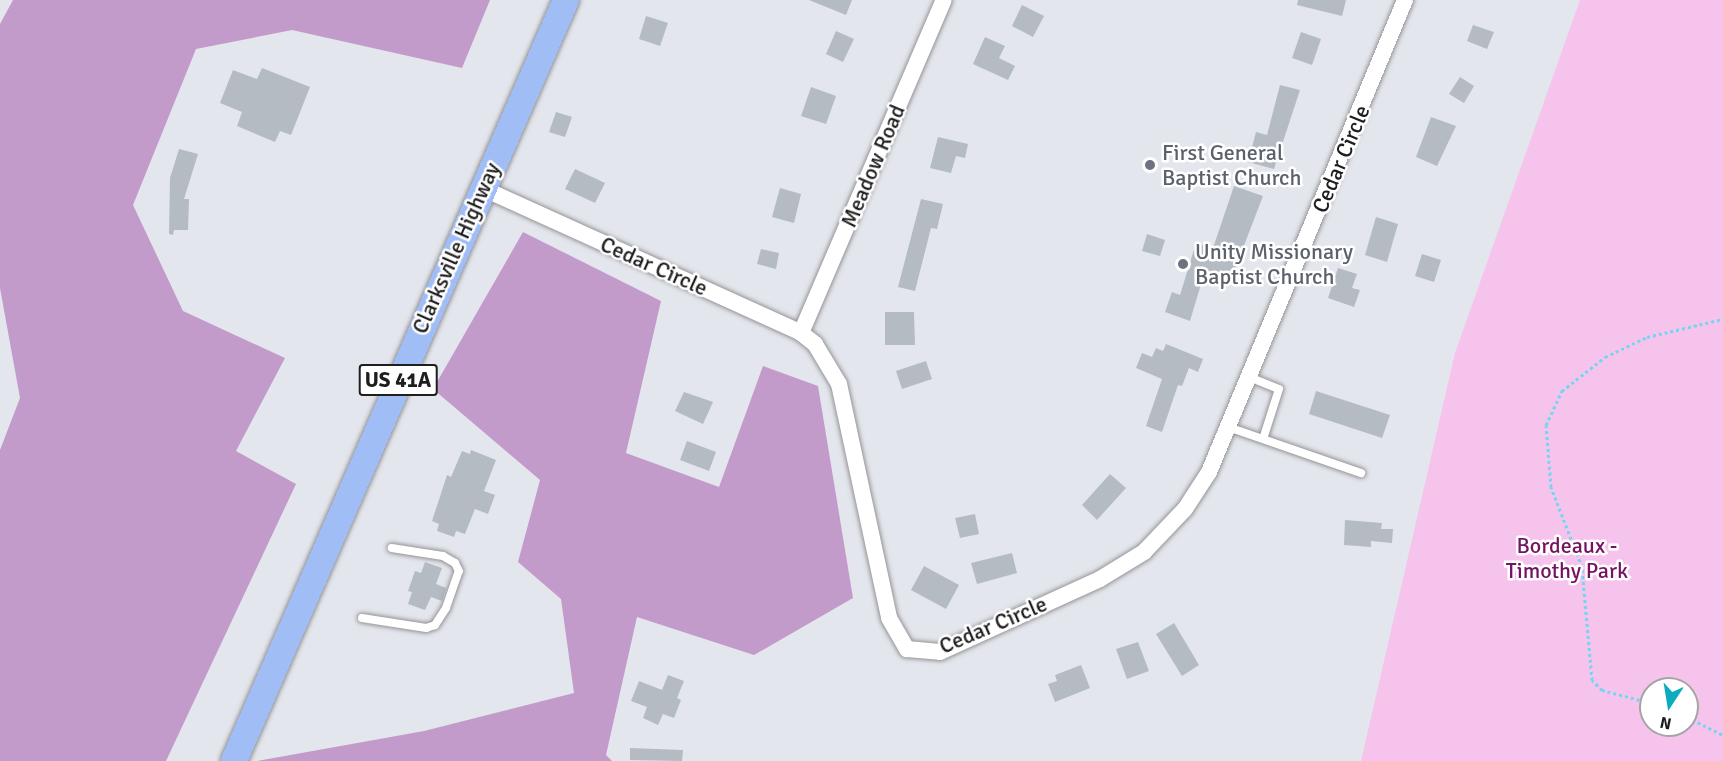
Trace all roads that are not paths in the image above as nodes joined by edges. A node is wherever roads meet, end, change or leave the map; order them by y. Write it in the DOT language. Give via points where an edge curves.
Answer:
graph roads {
  1 [pos="566,0"];
  2 [pos="945,0"];
  3 [pos="1405,0"];
  4 [pos="482,188"];
  5 [pos="801,333"];
  6 [pos="1249,377"];
  7 [pos="1228,427"];
  8 [pos="1263,439"];
  9 [pos="1361,473"];
  10 [pos="392,548"];
  11 [pos="362,618"];
  12 [pos="234,761"];
  1 -- 4 [label="main road, Clarksville Highway / US 41A"];
  2 -- 5 [label="street, Meadow Road"];
  3 -- 6 [label="street, Cedar Circle"];
  4 -- 5 [label="street, Cedar Circle"];
  4 -- 12 [label="main road, Clarksville Highway / US 41A"];
  5 -- 7 [label="street, Cedar Circle" via="823,353 839,384 882,599 907,649 940,652 1100,579 1144,552 1185,509 1209,472"];
  6 -- 7 [label="street, Cedar Circle"];
  6 -- 8 [label="lane" via="1279,389"];
  7 -- 8 [label="lane"];
  8 -- 9 [label="lane"];
  10 -- 11 [label="lane" via="443,556 455,562 459,571 446,608 435,625 426,628"];
}
